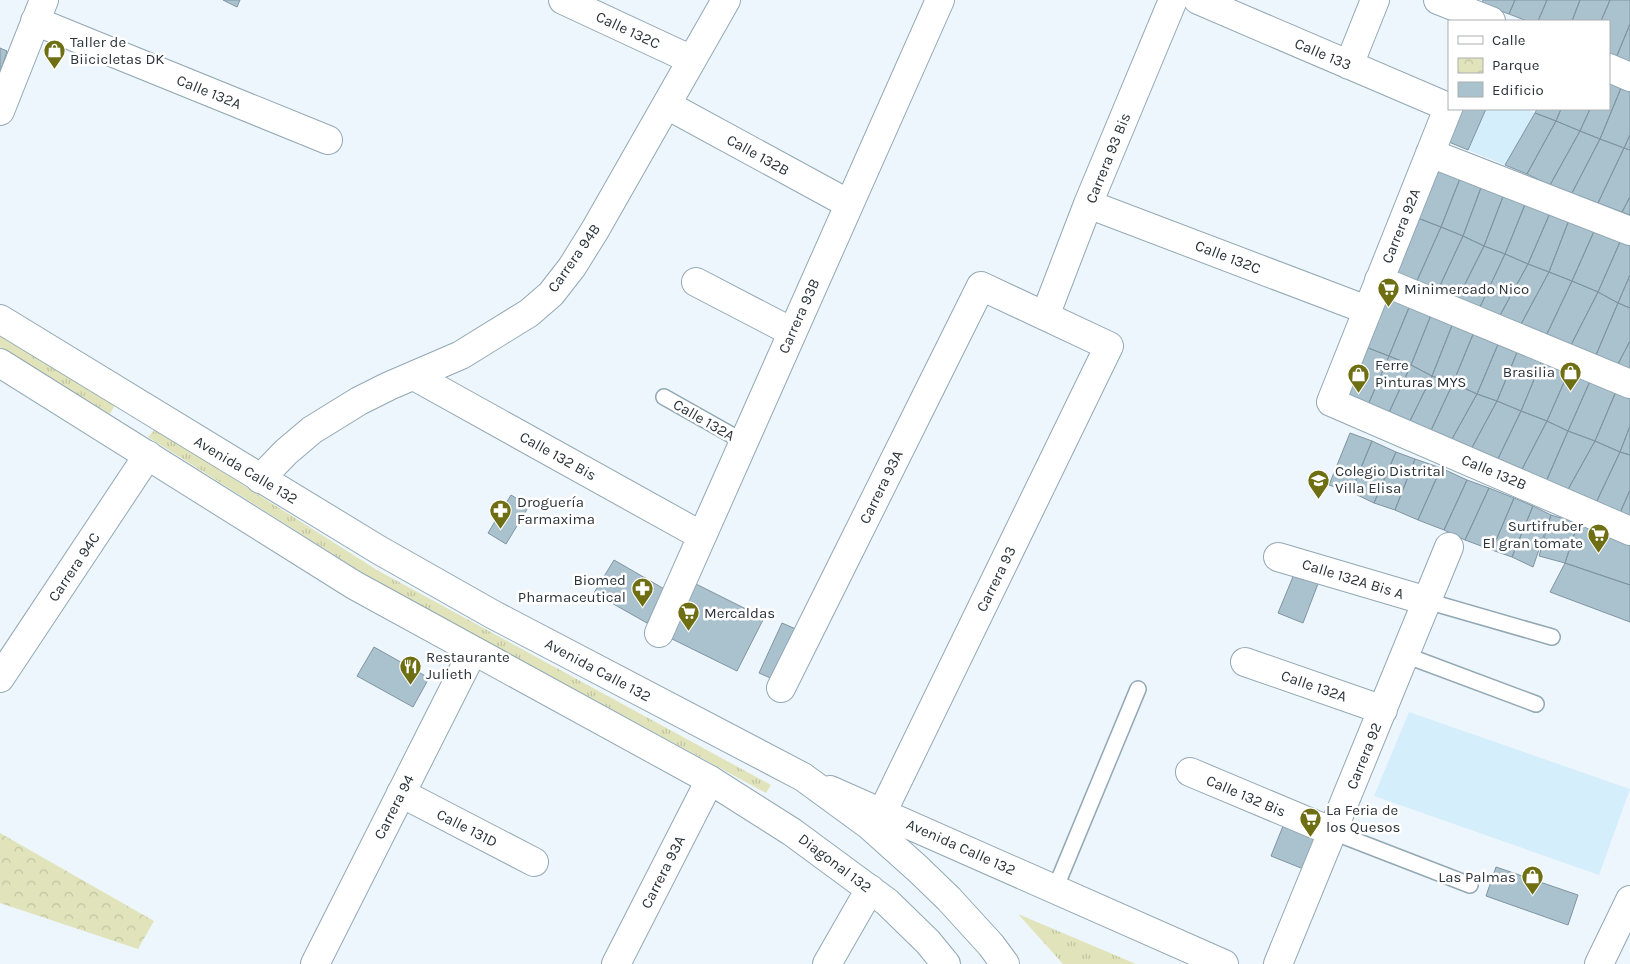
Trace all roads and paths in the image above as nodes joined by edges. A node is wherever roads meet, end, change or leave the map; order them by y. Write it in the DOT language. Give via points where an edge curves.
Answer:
graph roads {
  1 [pos="563,0"];
  2 [pos="726,0"];
  3 [pos="940,0"];
  4 [pos="1173,0"];
  5 [pos="1198,0"];
  6 [pos="1375,0"];
  7 [pos="1438,0"];
  8 [pos="40,10"];
  9 [pos="1486,20"];
  10 [pos="692,60"];
  11 [pos="1349,65"];
  12 [pos="1610,68"];
  13 [pos="1630,77"];
  14 [pos="667,105"];
  15 [pos="1448,107"];
  16 [pos="1448,109"];
  17 [pos="0,111"];
  18 [pos="328,140"];
  19 [pos="1430,153"];
  20 [pos="849,204"];
  21 [pos="1088,204"];
  22 [pos="1630,231"];
  23 [pos="1379,280"];
  24 [pos="696,282"];
  25 [pos="1367,310"];
  26 [pos="1045,316"];
  27 [pos="0,319"];
  28 [pos="792,332"];
  29 [pos="0,363"];
  30 [pos="414,376"];
  31 [pos="1630,384"];
  32 [pos="664,397"];
  33 [pos="1331,402"];
  34 [pos="744,442"];
  35 [pos="148,455"];
  36 [pos="260,479"];
  37 [pos="1630,531"];
  38 [pos="702,536"];
  39 [pos="1449,548"];
  40 [pos="1278,557"];
  41 [pos="1427,601"];
  42 [pos="658,633"];
  43 [pos="1552,637"];
  44 [pos="473,651"];
  45 [pos="1405,655"];
  46 [pos="1245,662"];
  47 [pos="0,678"];
  48 [pos="781,688"];
  49 [pos="1138,689"];
  50 [pos="1536,704"];
  51 [pos="1383,710"];
  52 [pos="1190,772"];
  53 [pos="803,778"];
  54 [pos="710,780"];
  55 [pos="401,793"];
  56 [pos="882,812"];
  57 [pos="1333,832"];
  58 [pos="534,862"];
  59 [pos="1470,885"];
  60 [pos="870,889"];
  61 [pos="1055,889"];
  62 [pos="1630,900"];
  63 [pos="315,964"];
  64 [pos="616,964"];
  65 [pos="827,964"];
  66 [pos="946,964"];
  67 [pos="1005,964"];
  68 [pos="1224,964"];
  69 [pos="1278,964"];
  70 [pos="1599,964"];
  1 -- 10 [label="street, Calle 132C"];
  2 -- 10 [label="street, Carrera 94B"];
  3 -- 20 [label="street, Carrera 93B"];
  4 -- 21 [label="street, Carrera 93 Bis"];
  5 -- 11 [label="street, Calle 133"];
  6 -- 11 [label="street"];
  7 -- 9 [label="street"];
  8 -- 17 [label="street"];
  8 -- 18 [label="street, Calle 132A"];
  10 -- 14 [label="street, Carrera 94B"];
  11 -- 15 [label="street, Calle 133"];
  12 -- 13 [label="street"];
  14 -- 20 [label="street, Calle 132B"];
  14 -- 30 [label="street, Carrera 94B" via="595,230 550,294 530,313 504,330 461,355"];
  16 -- 19 [label="street, Carrera 92A"];
  19 -- 22 [label="street"];
  19 -- 23 [label="street, Carrera 92A"];
  20 -- 28 [label="street, Carrera 93B"];
  21 -- 25 [label="street, Calle 132C"];
  21 -- 26 [label="street, Carrera 93 Bis"];
  23 -- 25 [label="street, Carrera 92A"];
  23 -- 31 [label="street"];
  24 -- 28 [label="street"];
  25 -- 33 [label="street, Carrera 92A"];
  26 -- 48 [label="street, Carrera 93A" via="981,286"];
  26 -- 56 [label="street, Carrera 93" via="1109,346"];
  27 -- 36 [label="street, Avenida Calle 132"];
  28 -- 34 [label="street, Carrera 93B"];
  29 -- 35 [label="street"];
  30 -- 36 [label="street, Carrera 94B" via="359,401 312,430"];
  30 -- 38 [label="street, Calle 132 Bis"];
  32 -- 34 [label="lane, Calle 132A"];
  33 -- 37 [label="street, Calle 132B"];
  34 -- 38 [label="street, Carrera 93B"];
  35 -- 44 [label="street" via="354,584"];
  35 -- 47 [label="street, Carrera 94C"];
  36 -- 53 [label="street, Avenida Calle 132" via="492,614"];
  38 -- 42 [label="street, Carrera 93B"];
  39 -- 41 [label="street, Carrera 92"];
  40 -- 41 [label="street, Calle 132A Bis A"];
  41 -- 43 [label="lane"];
  41 -- 45 [label="street, Carrera 92"];
  44 -- 54 [label="street"];
  44 -- 55 [label="street, Carrera 94"];
  45 -- 50 [label="lane"];
  45 -- 51 [label="street, Carrera 92"];
  46 -- 51 [label="street, Calle 132A"];
  49 -- 61 [label="lane"];
  51 -- 57 [label="street, Carrera 92"];
  52 -- 57 [label="street, Calle 132 Bis"];
  53 -- 56 [label="street, Avenida Calle 132"];
  53 -- 67 [label="street" via="870,826 918,868"];
  54 -- 60 [label="street, Diagonal 132" via="792,832"];
  54 -- 64 [label="street, Carrera 93A"];
  55 -- 58 [label="street, Calle 131D"];
  55 -- 63 [label="street, Carrera 94"];
  56 -- 61 [label="street, Avenida Calle 132"];
  57 -- 59 [label="lane, Calle 132 Bis"];
  57 -- 69 [label="street, Carrera 92"];
  60 -- 65 [label="street"];
  60 -- 66 [label="street, Diagonal 132" via="928,942"];
  61 -- 68 [label="street, Avenida Calle 132"];
  62 -- 70 [label="street"];
}
